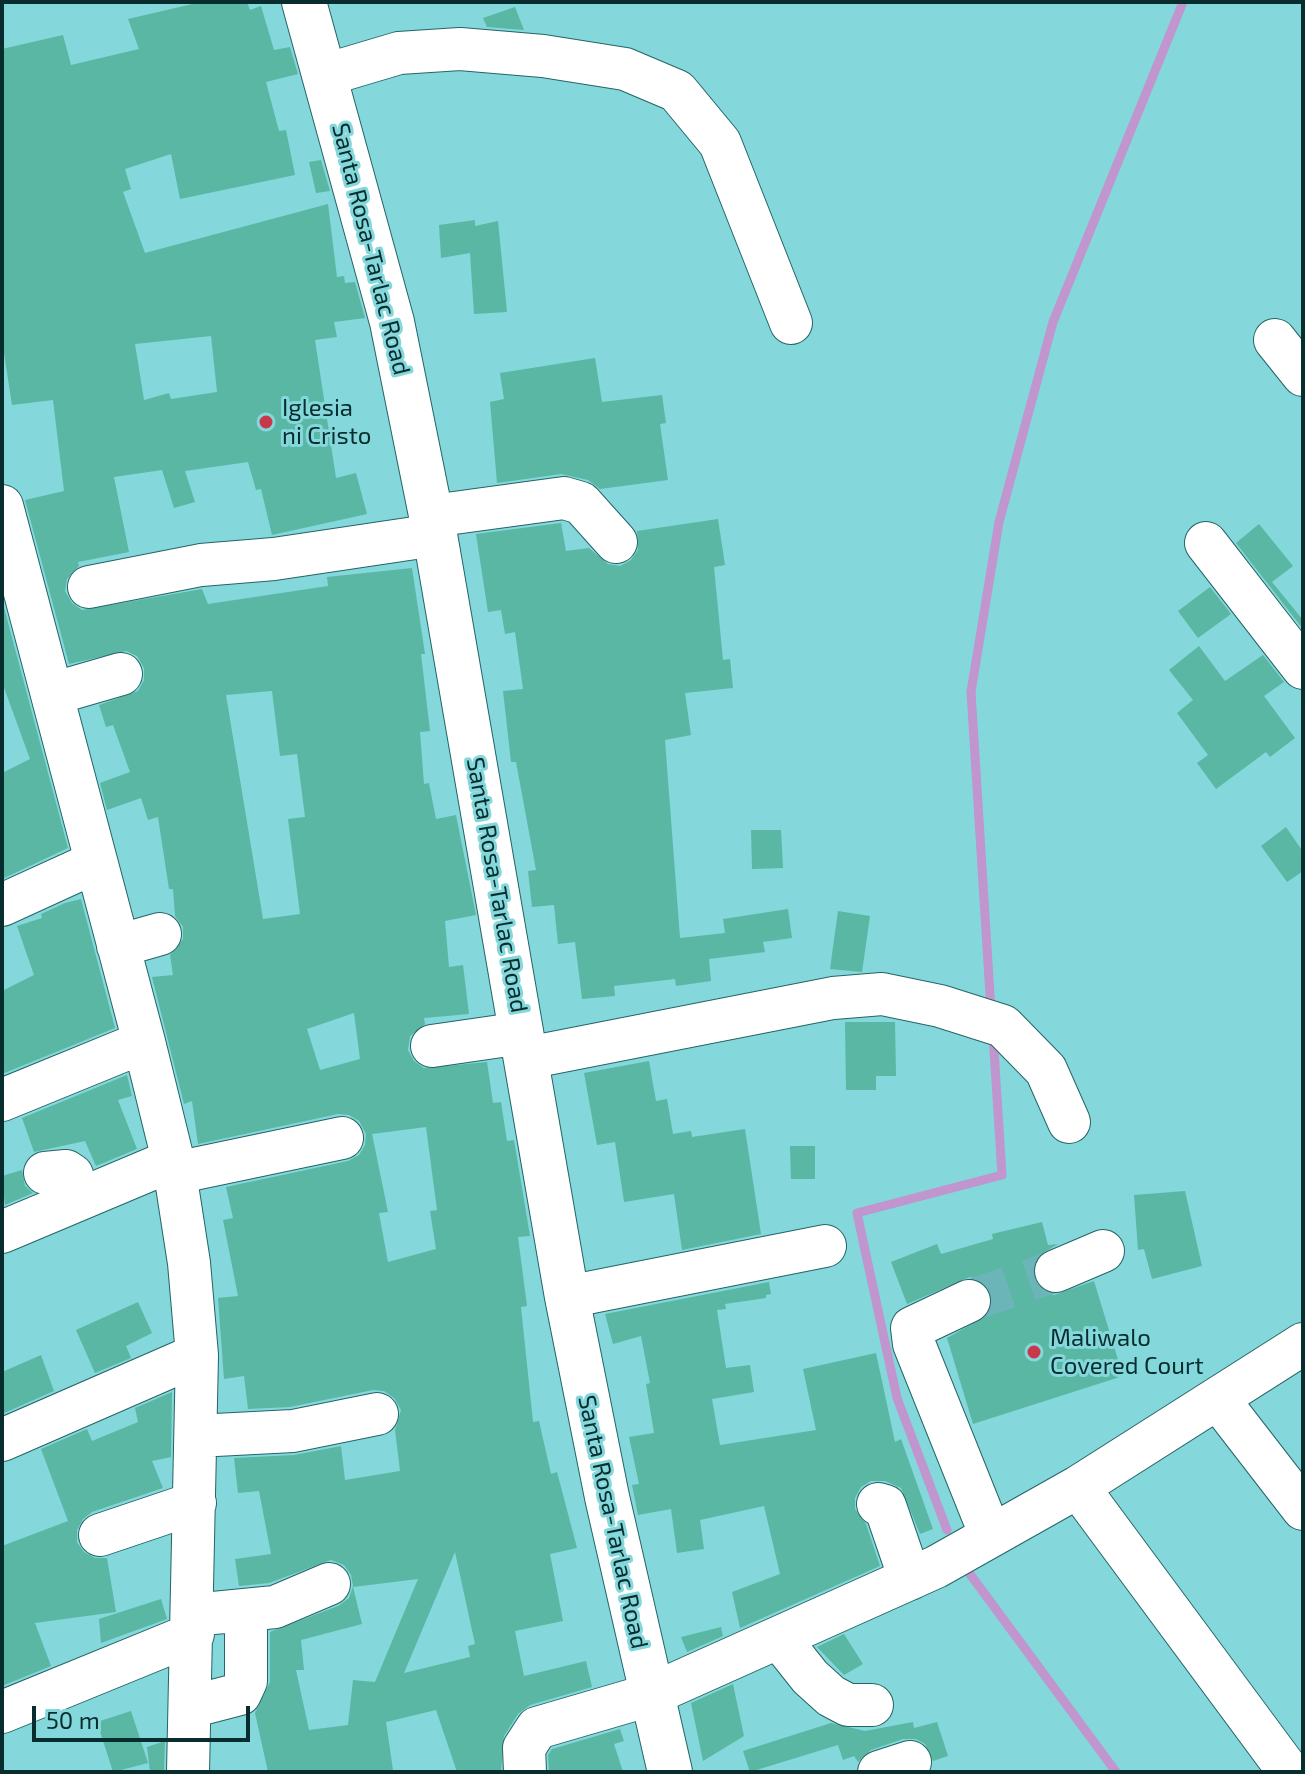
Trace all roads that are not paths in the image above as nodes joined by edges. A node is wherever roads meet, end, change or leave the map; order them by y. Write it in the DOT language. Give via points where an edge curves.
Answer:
graph roads {
  1 [pos="304,2"];
  2 [pos="325,75"];
  3 [pos="791,323"];
  4 [pos="1275,340"];
  5 [pos="1303,375"];
  6 [pos="2,506"];
  7 [pos="434,525"];
  8 [pos="616,542"];
  9 [pos="1206,543"];
  10 [pos="12,583"];
  11 [pos="89,587"];
  12 [pos="1303,668"];
  13 [pos="121,674"];
  14 [pos="52,694"];
  15 [pos="96,862"];
  16 [pos="2,905"];
  17 [pos="160,934"];
  18 [pos="118,946"];
  19 [pos="144,1042"];
  20 [pos="525,1045"];
  21 [pos="432,1046"];
  22 [pos="2,1100"];
  23 [pos="1069,1122"];
  24 [pos="342,1138"];
  25 [pos="174,1166"];
  26 [pos="45,1173"];
  27 [pos="80,1199"];
  28 [pos="2,1232"];
  29 [pos="825,1246"];
  30 [pos="1103,1251"];
  31 [pos="1056,1271"];
  32 [pos="567,1297"];
  33 [pos="969,1301"];
  34 [pos="1303,1344"];
  35 [pos="197,1355"];
  36 [pos="1218,1399"];
  37 [pos="377,1414"];
  38 [pos="196,1436"];
  39 [pos="2,1440"];
  40 [pos="1078,1487"];
  41 [pos="195,1503"];
  42 [pos="878,1504"];
  43 [pos="1303,1509"];
  44 [pos="100,1535"];
  45 [pos="991,1536"];
  46 [pos="910,1579"];
  47 [pos="329,1584"];
  48 [pos="246,1610"];
  49 [pos="193,1625"];
  50 [pos="779,1638"];
  51 [pos="650,1695"];
  52 [pos="872,1705"];
  53 [pos="190,1707"];
  54 [pos="2,1712"];
  55 [pos="188,1772"];
  56 [pos="525,1772"];
  57 [pos="670,1772"];
  58 [pos="1289,1772"];
  1 -- 2 [label="highway, Santa Rosa-Tarlac Road"];
  2 -- 3 [label="street" via="399,53 460,49 625,69 677,91 720,143"];
  2 -- 7 [label="highway, Santa Rosa-Tarlac Road" via="392,322"];
  4 -- 5 [label="street"];
  6 -- 10 [label="street"];
  7 -- 8 [label="street" via="564,498 581,503"];
  7 -- 11 [label="street" via="274,559 201,565"];
  7 -- 20 [label="highway, Santa Rosa-Tarlac Road"];
  9 -- 12 [label="street"];
  10 -- 14 [label="street"];
  13 -- 14 [label="street"];
  14 -- 15 [label="street"];
  15 -- 16 [label="street"];
  15 -- 18 [label="street"];
  17 -- 18 [label="street"];
  18 -- 19 [label="street"];
  19 -- 22 [label="street"];
  19 -- 25 [label="street"];
  20 -- 21 [label="street"];
  20 -- 23 [label="street" via="882,994 1003,1026 1046,1070"];
  20 -- 32 [label="highway, Santa Rosa-Tarlac Road"];
  24 -- 25 [label="street"];
  25 -- 27 [label="street"];
  25 -- 35 [label="street"];
  26 -- 27 [label="street" via="72,1175"];
  27 -- 28 [label="street"];
  29 -- 32 [label="street"];
  30 -- 31 [label="street"];
  32 -- 51 [label="highway, Santa Rosa-Tarlac Road"];
  33 -- 45 [label="street" via="912,1328"];
  34 -- 36 [label="street"];
  35 -- 38 [label="street"];
  35 -- 39 [label="street"];
  36 -- 40 [label="street"];
  36 -- 43 [label="street"];
  37 -- 38 [label="street" via="293,1431"];
  38 -- 41 [label="street"];
  40 -- 45 [label="street"];
  40 -- 58 [label="street"];
  41 -- 44 [label="street"];
  41 -- 49 [label="street"];
  42 -- 46 [label="street" via="885,1506"];
  45 -- 46 [label="street"];
  46 -- 50 [label="street"];
  47 -- 48 [label="street" via="275,1607"];
  48 -- 49 [label="street"];
  48 -- 53 [label="street" via="246,1681 240,1694"];
  49 -- 53 [label="street"];
  49 -- 54 [label="street"];
  50 -- 51 [label="street"];
  50 -- 52 [label="street" via="831,1696 848,1705"];
  51 -- 56 [label="street" via="537,1728 524,1748"];
  51 -- 57 [label="highway, Santa Rosa-Tarlac Road"];
  53 -- 55 [label="street"];
}
